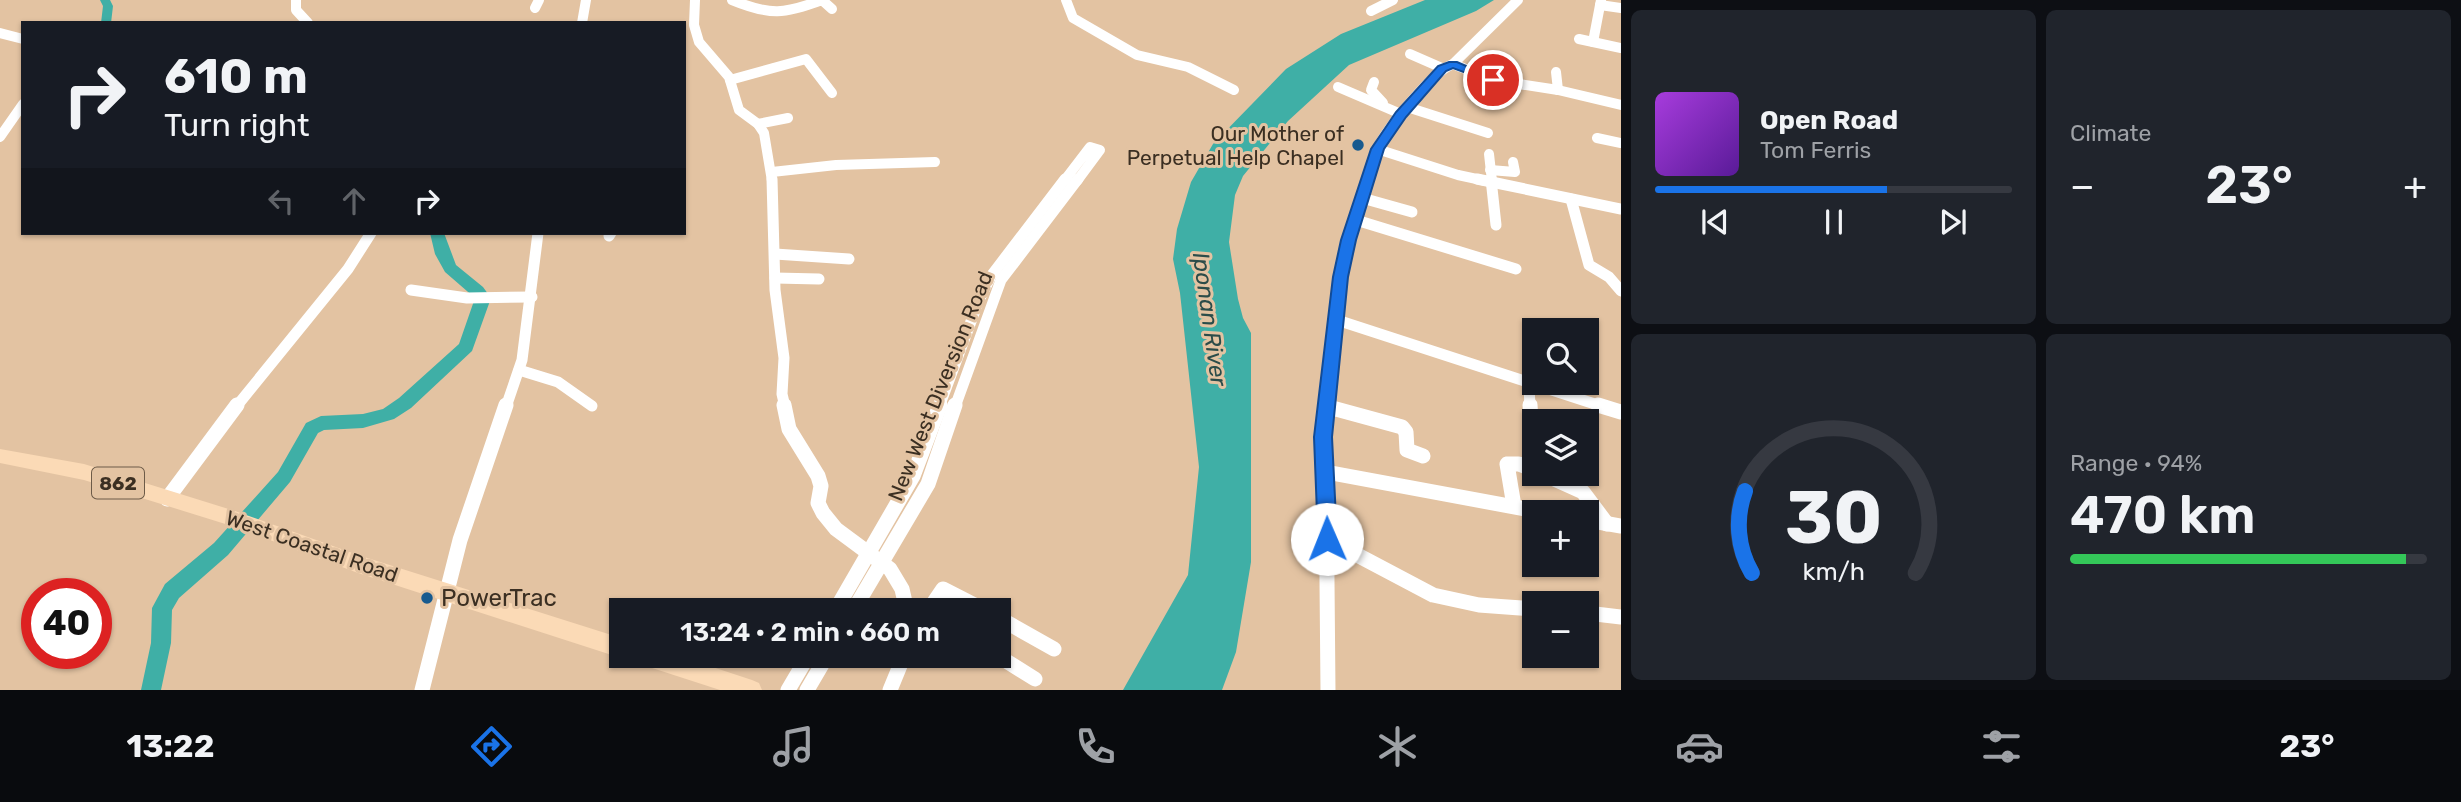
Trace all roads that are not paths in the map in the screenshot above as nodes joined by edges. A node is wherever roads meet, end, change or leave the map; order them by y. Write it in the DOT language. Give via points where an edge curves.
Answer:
graph roads {
  1 [pos="296,0"];
  2 [pos="586,0"];
  3 [pos="695,0"];
  4 [pos="732,0"];
  5 [pos="1066,0"];
  6 [pos="1393,0"];
  7 [pos="1518,0"];
  8 [pos="1600,2"];
  9 [pos="832,9"];
  10 [pos="1371,11"];
  11 [pos="1620,11"];
  12 [pos="306,21"];
  13 [pos="582,21"];
  14 [pos="0,33"];
  15 [pos="21,38"];
  16 [pos="1579,39"];
  17 [pos="1593,42"];
  18 [pos="1621,48"];
  19 [pos="1410,54"];
  20 [pos="1448,66"];
  21 [pos="1500,70"];
  22 [pos="1556,72"];
  23 [pos="730,80"];
  24 [pos="1493,80"];
  25 [pos="1374,82"];
  26 [pos="1338,87"];
  27 [pos="1234,90"];
  28 [pos="1558,90"];
  29 [pos="832,93"];
  30 [pos="1621,106"];
  31 [pos="21,107"];
  32 [pos="1388,108"];
  33 [pos="1404,111"];
  34 [pos="788,118"];
  35 [pos="758,124"];
  36 [pos="1488,133"];
  37 [pos="0,137"];
  38 [pos="1597,138"];
  39 [pos="1621,143"];
  40 [pos="1377,149"];
  41 [pos="1489,155"];
  42 [pos="936,162"];
  43 [pos="1513,162"];
  44 [pos="772,172"];
  45 [pos="1490,176"];
  46 [pos="1362,198"];
  47 [pos="1571,198"];
  48 [pos="1621,209"];
  49 [pos="1412,212"];
  50 [pos="1356,220"];
  51 [pos="1496,225"];
  52 [pos="370,235"];
  53 [pos="538,235"];
  54 [pos="775,254"];
  55 [pos="849,259"];
  56 [pos="1516,269"];
  57 [pos="775,278"];
  58 [pos="819,279"];
  59 [pos="411,290"];
  60 [pos="1621,291"];
  61 [pos="532,297"];
  62 [pos="1337,320"];
  63 [pos="519,370"];
  64 [pos="1522,381"];
  65 [pos="1572,395"];
  66 [pos="592,406"];
  67 [pos="1325,406"];
  68 [pos="1621,412"];
  69 [pos="0,456"];
  70 [pos="1423,456"];
  71 [pos="1522,465"];
  72 [pos="1326,472"];
  73 [pos="1570,486"];
  74 [pos="166,499"];
  75 [pos="1514,506"];
  76 [pos="1522,508"];
  77 [pos="1614,525"];
  78 [pos="1327,539"];
  79 [pos="868,554"];
  80 [pos="883,562"];
  81 [pos="446,590"];
  82 [pos="843,598"];
  83 [pos="861,598"];
  84 [pos="906,598"];
  85 [pos="937,598"];
  86 [pos="961,598"];
  87 [pos="1522,608"];
  88 [pos="1599,614"];
  89 [pos="1621,617"];
  90 [pos="1011,625"];
  91 [pos="609,644"];
  92 [pos="1054,649"];
  93 [pos="1011,664"];
  94 [pos="683,668"];
  95 [pos="801,668"];
  96 [pos="820,668"];
  97 [pos="899,668"];
  98 [pos="1035,679"];
  99 [pos="422,690"];
  100 [pos="752,690"];
  101 [pos="788,690"];
  102 [pos="807,690"];
  103 [pos="890,690"];
  104 [pos="1328,690"];
  1 -- 12 [label="street" via="296,10"];
  2 -- 13 [label="street"];
  3 -- 23 [label="street" via="695,33"];
  4 -- 9 [label="street" via="777,12 822,0"];
  5 -- 27 [label="street" via="1073,18 1137,55 1188,67"];
  6 -- 10 [label="street"];
  7 -- 20 [label="street"];
  8 -- 11 [label="street"];
  8 -- 17 [label="street"];
  14 -- 15 [label="street"];
  16 -- 17 [label="street"];
  17 -- 18 [label="street"];
  19 -- 20 [label="street"];
  20 -- 24 [label="street"];
  20 -- 33 [label="street"];
  21 -- 24 [label="street"];
  22 -- 28 [label="street"];
  23 -- 29 [label="street" via="806,59"];
  23 -- 35 [label="street" via="738,110"];
  24 -- 28 [label="street"];
  25 -- 32 [label="street" via="1371,90"];
  26 -- 32 [label="street"];
  28 -- 30 [label="street"];
  31 -- 37 [label="street"];
  32 -- 33 [label="street"];
  33 -- 36 [label="street"];
  33 -- 40 [label="street"];
  34 -- 35 [label="street"];
  35 -- 44 [label="street" via="764,132"];
  38 -- 39 [label="street"];
  40 -- 45 [label="street" via="1446,172"];
  40 -- 46 [label="street"];
  41 -- 45 [label="street"];
  42 -- 44 [label="street"];
  43 -- 45 [label="street" via="1515,172"];
  44 -- 54 [label="street"];
  45 -- 47 [label="street"];
  45 -- 51 [label="street"];
  46 -- 49 [label="street"];
  46 -- 50 [label="street"];
  47 -- 48 [label="street"];
  47 -- 60 [label="street" via="1589,265"];
  50 -- 56 [label="street"];
  50 -- 62 [label="street" via="1340,277"];
  52 -- 74 [label="street" via="348,269"];
  53 -- 61 [label="street"];
  54 -- 55 [label="street"];
  54 -- 57 [label="street"];
  57 -- 58 [label="street"];
  57 -- 79 [label="street" via="785,358 782,394 786,420 818,476 818,503 823,513"];
  59 -- 61 [label="street" via="467,298"];
  61 -- 63 [label="street"];
  62 -- 64 [label="street"];
  62 -- 67 [label="street"];
  63 -- 66 [label="street" via="537,372"];
  63 -- 81 [label="street"];
  65 -- 68 [label="street"];
  67 -- 70 [label="street" via="1402,427 1407,450"];
  67 -- 72 [label="street"];
  69 -- 74 [label="main road, West Coastal Road / 862" via="84,472"];
  71 -- 75 [label="street" via="1507,464"];
  72 -- 75 [label="street"];
  72 -- 78 [label="street"];
  73 -- 77 [label="street" via="1583,492"];
  74 -- 81 [label="main road, West Coastal Road / 862"];
  75 -- 76 [label="street"];
  78 -- 87 [label="street" via="1433,595"];
  78 -- 104 [label="street"];
  79 -- 80 [label="street"];
  79 -- 80 [label="street, New West Diversion Road" via="913,476 991,276 1095,148 995,292 928,484"];
  79 -- 82 [label="street, New West Diversion Road"];
  80 -- 83 [label="street, New West Diversion Road"];
  80 -- 84 [label="street"];
  81 -- 91 [label="main road, West Coastal Road / 862"];
  81 -- 99 [label="street"];
  85 -- 86 [label="street" via="943,589"];
  88 -- 89 [label="street"];
  90 -- 92 [label="street"];
  93 -- 98 [label="street"];
  94 -- 100 [label="main road"];
  95 -- 101 [label="street"];
  96 -- 102 [label="street"];
  97 -- 103 [label="street"];
}
